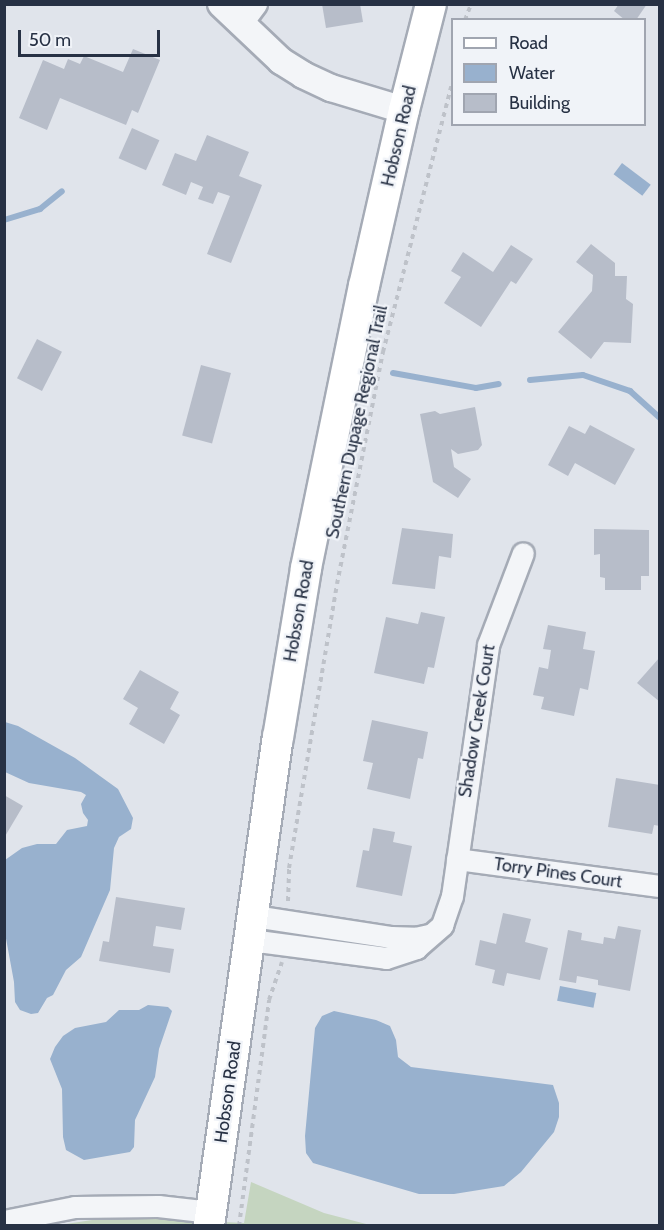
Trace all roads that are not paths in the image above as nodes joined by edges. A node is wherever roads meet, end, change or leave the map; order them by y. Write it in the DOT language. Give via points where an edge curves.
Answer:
graph roads {
  1 [pos="221,4"];
  2 [pos="431,4"];
  3 [pos="248,14"];
  4 [pos="404,110"];
  5 [pos="523,553"];
  6 [pos="457,859"];
  7 [pos="660,886"];
  8 [pos="252,928"];
  9 [pos="210,1219"];
  10 [pos="4,1221"];
  1 -- 3 [label="street"];
  2 -- 4 [label="main road, Hobson Road"];
  3 -- 4 [label="street" via="281,61 303,75 331,88"];
  4 -- 8 [label="main road, Hobson Road" via="306,568"];
  5 -- 6 [label="street, Shadow Creek Court" via="488,645"];
  6 -- 7 [label="street, Torry Pines Court"];
  6 -- 8 [label="street, Shadow Creek Court" via="449,912 442,925 416,948 386,958"];
  8 -- 9 [label="main road, Hobson Road"];
  9 -- 10 [label="street" via="158,1206 75,1207"];
}
